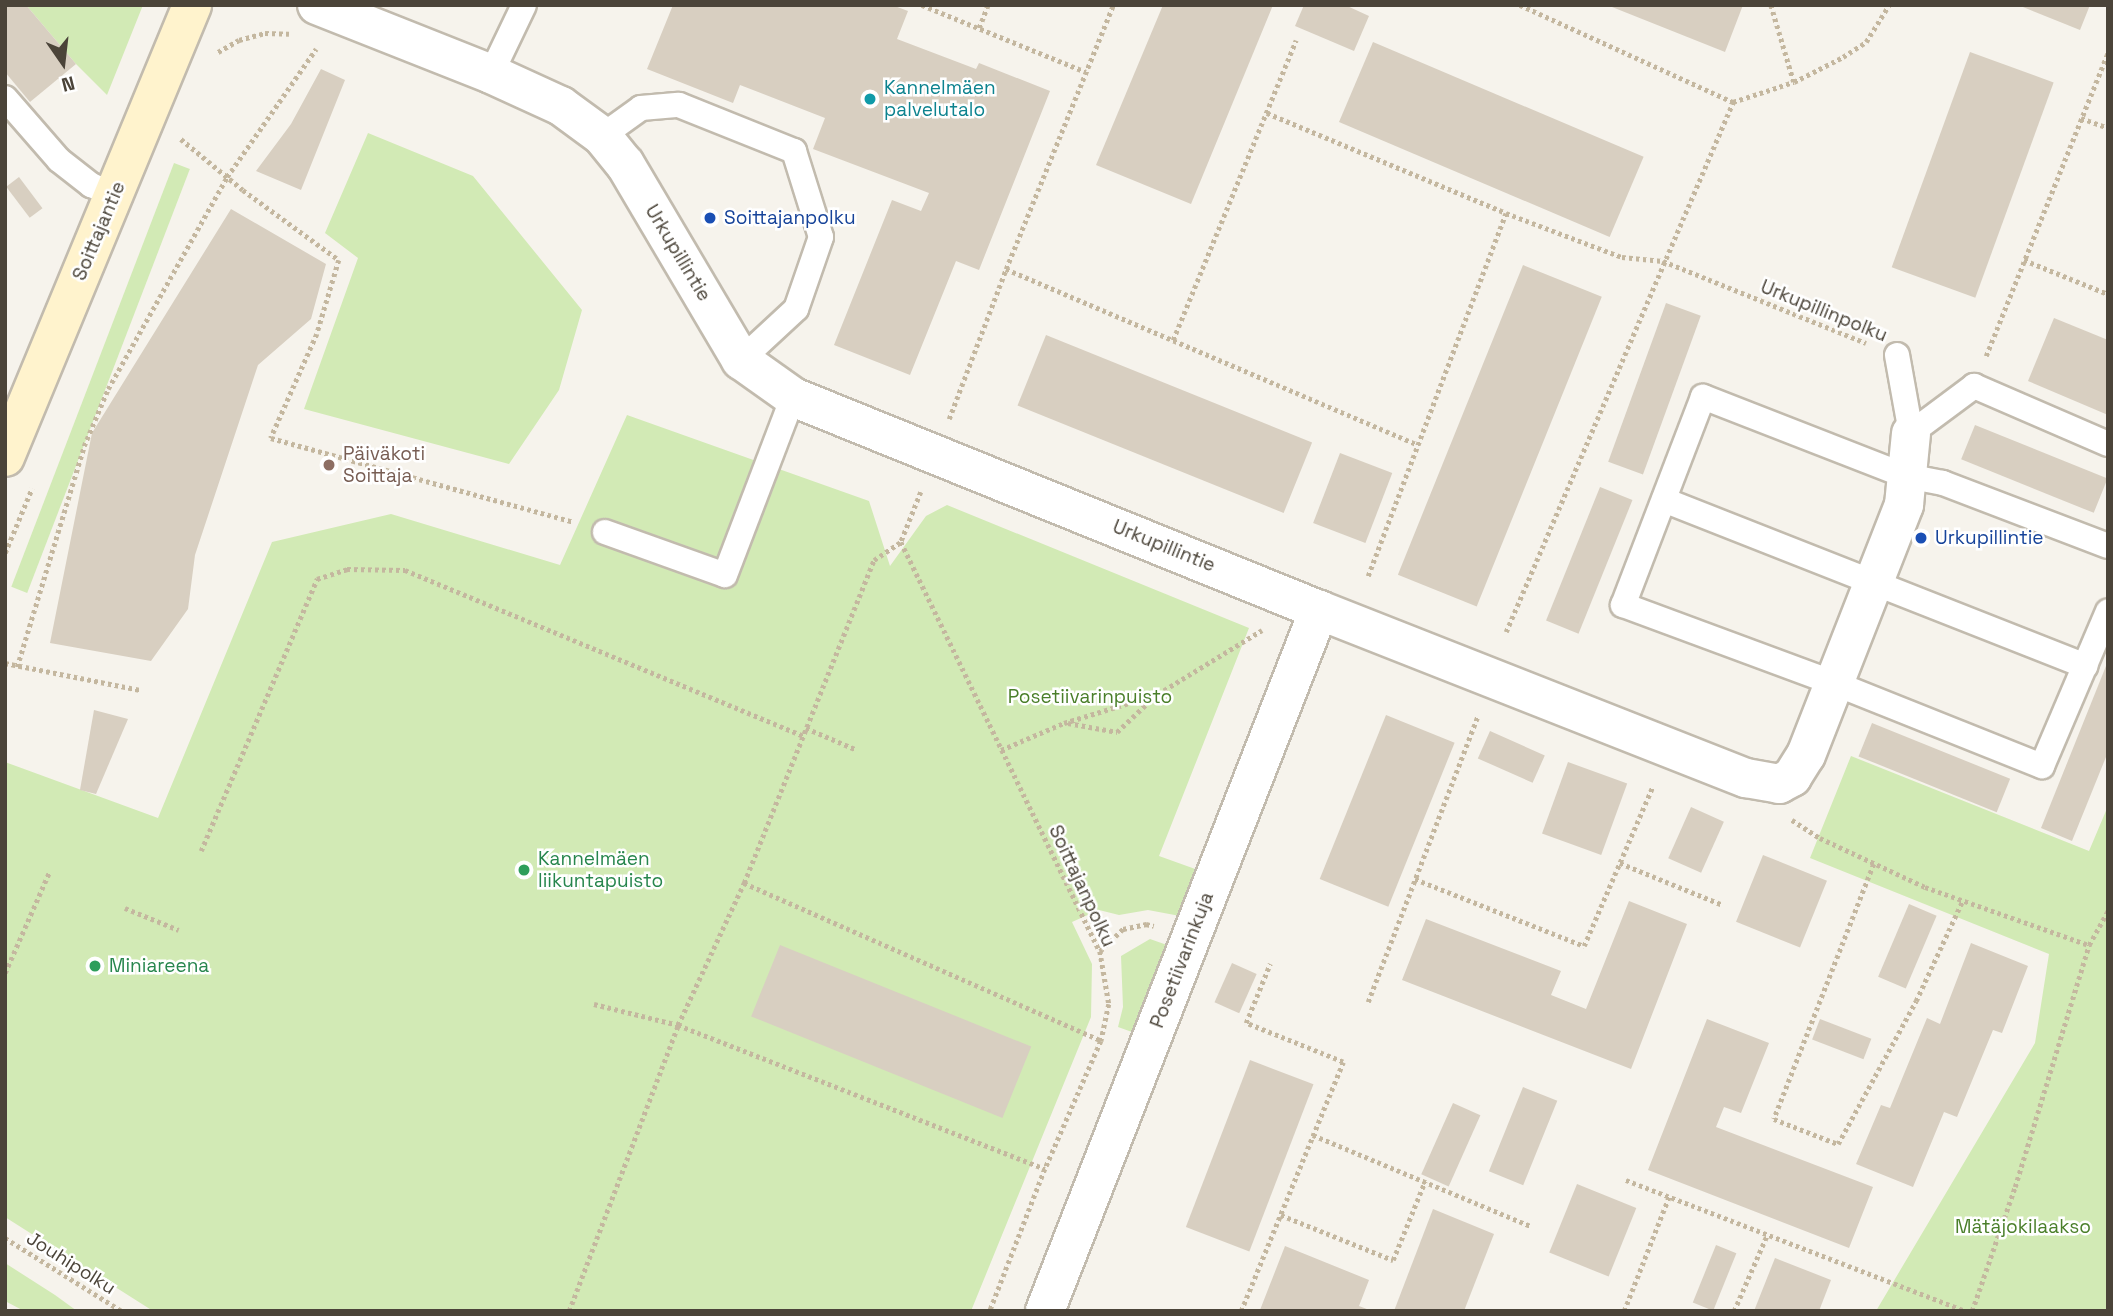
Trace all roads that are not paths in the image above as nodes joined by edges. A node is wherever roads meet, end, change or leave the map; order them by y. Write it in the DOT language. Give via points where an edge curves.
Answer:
graph roads {
  1 [pos="192,5"];
  2 [pos="524,5"];
  3 [pos="309,28"];
  4 [pos="491,74"];
  5 [pos="5,98"];
  6 [pos="602,136"];
  7 [pos="114,195"];
  8 [pos="1897,355"];
  9 [pos="741,360"];
  10 [pos="793,397"];
  11 [pos="1910,433"];
  12 [pos="2108,444"];
  13 [pos="5,457"];
  14 [pos="1906,476"];
  15 [pos="1664,500"];
  16 [pos="605,532"];
  17 [pos="2108,546"];
  18 [pos="1874,581"];
  19 [pos="1319,610"];
  20 [pos="2108,611"];
  21 [pos="2086,666"];
  22 [pos="1834,683"];
  23 [pos="1045,1311"];
  1 -- 7 [label="main road, Soittajantie"];
  2 -- 4 [label="lane"];
  3 -- 4 [label="street, Urkupillintie"];
  4 -- 6 [label="street, Urkupillintie" via="561,106"];
  5 -- 7 [label="lane" via="59,160 91,185"];
  6 -- 9 [label="street, Urkupillintie" via="625,164"];
  6 -- 9 [label="lane" via="641,108 679,105 794,151 821,236 796,309"];
  7 -- 13 [label="main road, Soittajantie"];
  8 -- 11 [label="lane"];
  9 -- 10 [label="street, Urkupillintie"];
  10 -- 16 [label="lane" via="725,575"];
  10 -- 19 [label="street, Urkupillintie"];
  11 -- 12 [label="lane" via="1974,386"];
  11 -- 14 [label="street"];
  14 -- 15 [label="lane" via="1703,397"];
  14 -- 17 [label="lane" via="1943,482"];
  14 -- 18 [label="street" via="1904,505"];
  15 -- 18 [label="lane"];
  15 -- 22 [label="lane" via="1623,605"];
  18 -- 21 [label="lane"];
  18 -- 22 [label="street"];
  19 -- 22 [label="street, Urkupillintie" via="1769,784 1792,777 1806,755"];
  19 -- 23 [label="street, Posetiivarinkuja"];
  20 -- 21 [label="lane"];
  21 -- 22 [label="lane" via="2042,766"];
}
